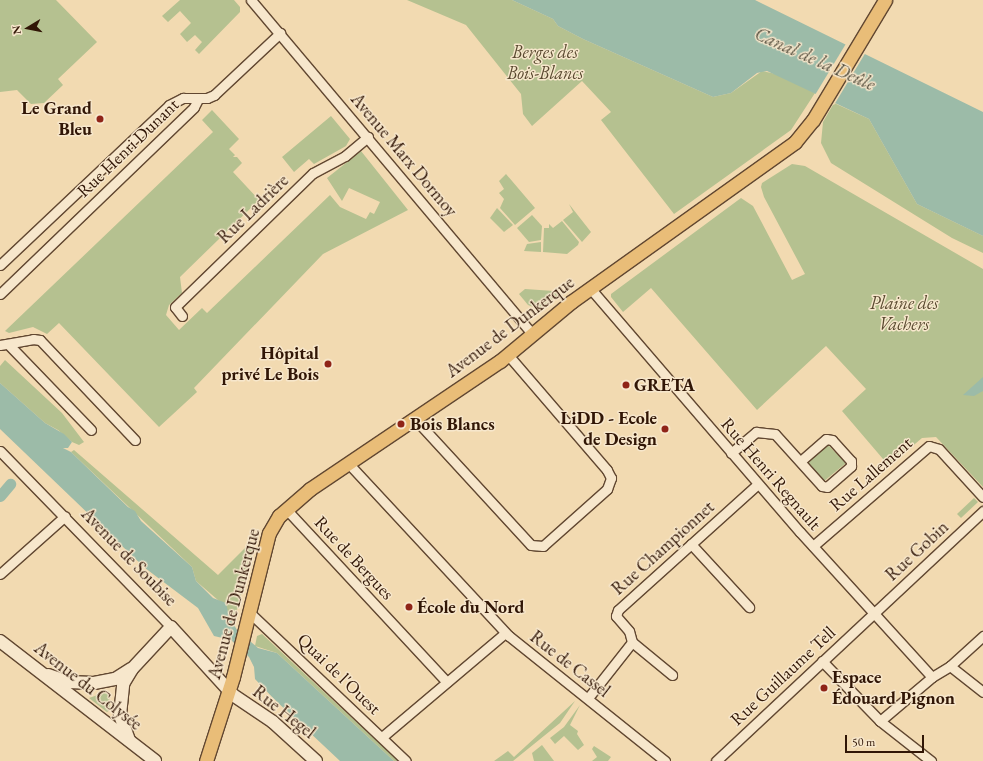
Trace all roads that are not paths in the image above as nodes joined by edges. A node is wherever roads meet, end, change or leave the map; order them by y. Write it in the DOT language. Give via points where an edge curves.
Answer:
graph roads {
  1 [pos="251,0"];
  2 [pos="885,0"];
  3 [pos="280,33"];
  4 [pos="198,99"];
  5 [pos="368,137"];
  6 [pos="0,265"];
  7 [pos="590,288"];
  8 [pos="0,294"];
  9 [pos="182,316"];
  10 [pos="531,333"];
  11 [pos="4,345"];
  12 [pos="508,355"];
  13 [pos="415,418"];
  14 [pos="91,430"];
  15 [pos="135,440"];
  16 [pos="0,451"];
  17 [pos="731,453"];
  18 [pos="800,461"];
  19 [pos="348,463"];
  20 [pos="758,484"];
  21 [pos="983,497"];
  22 [pos="286,509"];
  23 [pos="983,511"];
  24 [pos="65,516"];
  25 [pos="691,544"];
  26 [pos="813,546"];
  27 [pos="0,574"];
  28 [pos="749,607"];
  29 [pos="249,612"];
  30 [pos="873,614"];
  31 [pos="171,627"];
  32 [pos="506,633"];
  33 [pos="983,636"];
  34 [pos="0,641"];
  35 [pos="632,642"];
  36 [pos="822,661"];
  37 [pos="950,666"];
  38 [pos="34,668"];
  39 [pos="132,669"];
  40 [pos="672,675"];
  41 [pos="932,677"];
  42 [pos="447,682"];
  43 [pos="230,691"];
  44 [pos="983,692"];
  45 [pos="588,698"];
  46 [pos="880,721"];
  47 [pos="382,737"];
  48 [pos="129,740"];
  49 [pos="925,759"];
  50 [pos="155,761"];
  51 [pos="206,761"];
  52 [pos="316,761"];
  53 [pos="406,761"];
  54 [pos="665,761"];
  55 [pos="716,761"];
  1 -- 3 [label="street, Avenue Marx Dormoy"];
  2 -- 7 [label="main road, Avenue de Dunkerque" via="813,120 795,142"];
  3 -- 4 [label="street, Rue Henri Dunant" via="214,95"];
  3 -- 5 [label="street, Avenue Marx Dormoy"];
  4 -- 6 [label="street" via="183,98 169,104"];
  4 -- 8 [label="street, Rue Henri Dunant" via="194,107"];
  5 -- 9 [label="street, Rue Ladrière" via="345,156 313,173 175,308"];
  5 -- 10 [label="street, Avenue Marx Dormoy"];
  7 -- 10 [label="main road, Avenue de Dunkerque"];
  7 -- 17 [label="street, Rue Henri Regnault"];
  10 -- 12 [label="main road, Avenue de Dunkerque"];
  11 -- 14 [label="street"];
  11 -- 15 [label="street" via="40,340"];
  12 -- 13 [label="main road, Avenue de Dunkerque"];
  12 -- 13 [label="street" via="607,470 611,478 607,489 543,546 531,545"];
  13 -- 19 [label="main road, Avenue de Dunkerque"];
  16 -- 24 [label="street, Avenue de Soubise"];
  17 -- 18 [label="street" via="756,432 766,432 775,434"];
  17 -- 20 [label="street, Rue Henri Regnault"];
  18 -- 18 [label="street" via="826,439 832,440 851,461 851,466 827,487 822,486"];
  19 -- 22 [label="main road, Avenue de Dunkerque" via="305,492"];
  19 -- 32 [label="street, Rue de Cassel"];
  20 -- 25 [label="street, Rue Championnet"];
  20 -- 26 [label="street, Rue Henri Regnault"];
  21 -- 26 [label="street, Rue Lallement" via="934,446 926,448"];
  22 -- 29 [label="main road, Avenue de Dunkerque" via="276,519 269,532"];
  22 -- 42 [label="street, Rue de Bergues"];
  23 -- 30 [label="street, Rue Gobin"];
  24 -- 27 [label="street"];
  24 -- 31 [label="street, Avenue de Soubise"];
  25 -- 28 [label="street"];
  25 -- 35 [label="street, Rue Championnet" via="618,610 616,616 629,631"];
  26 -- 30 [label="street, Rue Henri Regnault"];
  29 -- 43 [label="main road, Avenue de Dunkerque"];
  29 -- 47 [label="street, Quai de l'Ouest"];
  30 -- 36 [label="street, Rue Guillaume Tell"];
  30 -- 41 [label="street, Rue Henri Regnault"];
  31 -- 39 [label="street"];
  31 -- 43 [label="street, Avenue de Soubise"];
  32 -- 42 [label="street"];
  32 -- 45 [label="street, Rue de Cassel"];
  33 -- 37 [label="street"];
  34 -- 38 [label="street, Avenue du Colysée"];
  35 -- 40 [label="street, Rue Championnet"];
  35 -- 45 [label="street"];
  36 -- 46 [label="street"];
  36 -- 55 [label="street, Rue Guillaume Tell"];
  37 -- 41 [label="street"];
  37 -- 44 [label="street"];
  38 -- 39 [label="street" via="54,678 83,683 112,680"];
  38 -- 48 [label="street, Avenue du Colysée"];
  39 -- 48 [label="street" via="123,684 120,708 121,722"];
  41 -- 46 [label="street"];
  42 -- 47 [label="street"];
  43 -- 51 [label="main road, Avenue de Dunkerque"];
  43 -- 52 [label="street, Rue Hegel" via="273,722"];
  45 -- 54 [label="street, Rue de Cassel"];
  46 -- 49 [label="street"];
  47 -- 53 [label="street, Quai de l'Ouest"];
  48 -- 50 [label="street, Avenue du Colysée"];
}
